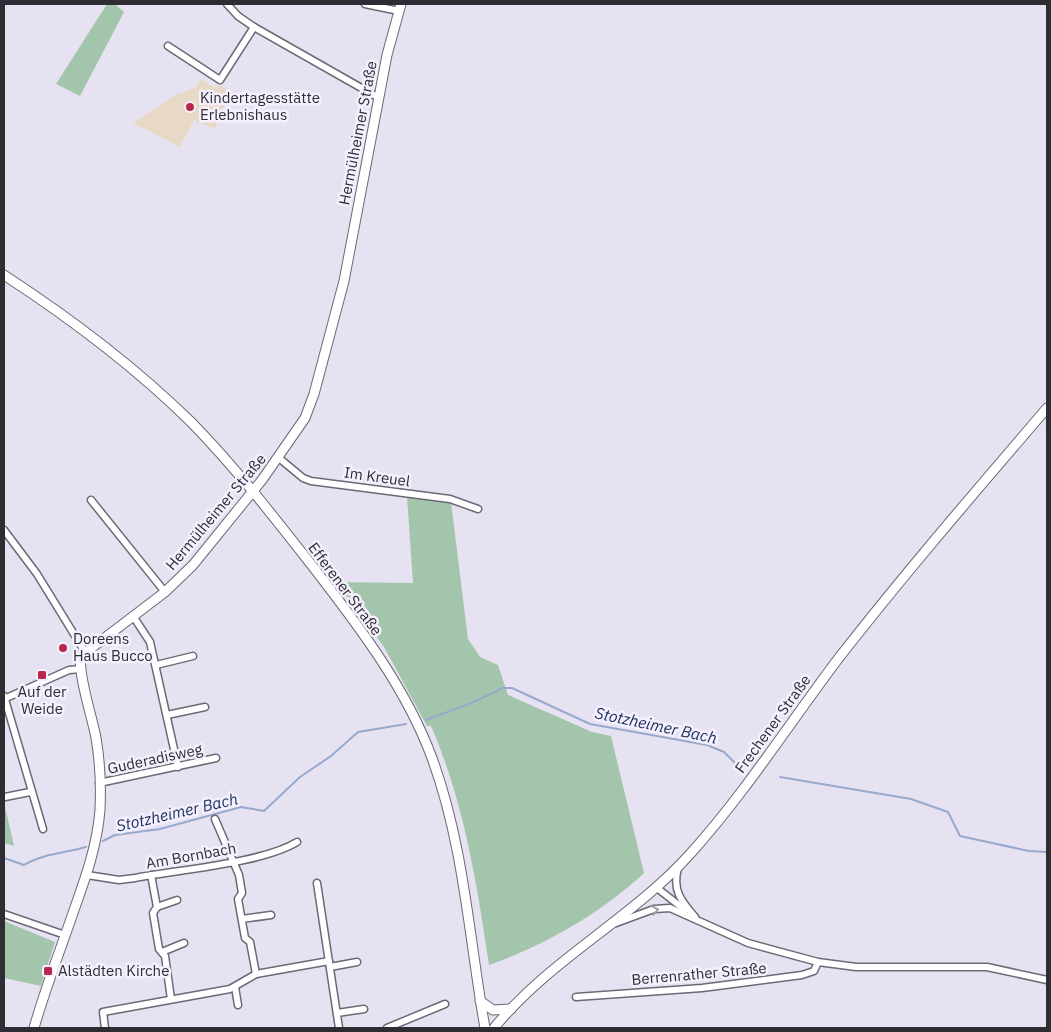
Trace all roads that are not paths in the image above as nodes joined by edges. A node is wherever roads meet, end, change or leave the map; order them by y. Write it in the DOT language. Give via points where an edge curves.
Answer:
graph roads {
  1 [pos="227,4"];
  2 [pos="365,4"];
  3 [pos="400,7"];
  4 [pos="254,27"];
  5 [pos="168,46"];
  6 [pos="379,98"];
  7 [pos="4,275"];
  8 [pos="1047,408"];
  9 [pos="279,458"];
  10 [pos="252,491"];
  11 [pos="91,500"];
  12 [pos="478,510"];
  13 [pos="4,530"];
  14 [pos="165,592"];
  15 [pos="133,616"];
  16 [pos="84,652"];
  17 [pos="193,656"];
  18 [pos="156,664"];
  19 [pos="81,669"];
  20 [pos="4,698"];
  21 [pos="205,707"];
  22 [pos="167,716"];
  23 [pos="216,758"];
  24 [pos="178,767"];
  25 [pos="99,783"];
  26 [pos="30,792"];
  27 [pos="5,797"];
  28 [pos="215,819"];
  29 [pos="43,829"];
  30 [pos="297,842"];
  31 [pos="234,861"];
  32 [pos="678,868"];
  33 [pos="87,875"];
  34 [pos="151,875"];
  35 [pos="317,883"];
  36 [pos="657,888"];
  37 [pos="177,900"];
  38 [pos="156,907"];
  39 [pos="4,914"];
  40 [pos="271,915"];
  41 [pos="696,918"];
  42 [pos="242,919"];
  43 [pos="614,923"];
  44 [pos="65,935"];
  45 [pos="184,943"];
  46 [pos="162,952"];
  47 [pos="357,962"];
  48 [pos="818,962"];
  49 [pos="329,964"];
  50 [pos="256,974"];
  51 [pos="1047,980"];
  52 [pos="235,987"];
  53 [pos="576,997"];
  54 [pos="171,999"];
  55 [pos="480,1001"];
  56 [pos="445,1004"];
  57 [pos="238,1005"];
  58 [pos="511,1008"];
  59 [pos="364,1009"];
  60 [pos="337,1013"];
  61 [pos="34,1028"];
  62 [pos="106,1028"];
  63 [pos="339,1028"];
  64 [pos="387,1028"];
  65 [pos="485,1028"];
  66 [pos="494,1028"];
  1 -- 4 [label="street"];
  2 -- 3 [label="street"];
  3 -- 6 [label="street, Hermülheimer Straße"];
  4 -- 5 [label="street" via="220,80"];
  4 -- 6 [label="street"];
  6 -- 9 [label="street, Hermülheimer Straße" via="348,262 314,394 305,418"];
  7 -- 10 [label="street, Efferener Straße" via="150,384 192,424"];
  8 -- 32 [label="street, Frechener Straße" via="895,587 722,817"];
  9 -- 10 [label="street, Hermülheimer Straße"];
  9 -- 12 [label="street, Im Kreuel" via="303,478 450,500"];
  10 -- 14 [label="street, Hermülheimer Straße" via="193,564"];
  10 -- 55 [label="street, Efferener Straße" via="346,609 399,689 422,733 458,851"];
  11 -- 14 [label="street"];
  13 -- 16 [label="street" via="37,574"];
  14 -- 15 [label="street, Hermülheimer Straße"];
  15 -- 16 [label="street, Hermülheimer Straße"];
  15 -- 18 [label="street" via="148,636"];
  16 -- 19 [label="street"];
  17 -- 18 [label="street"];
  18 -- 22 [label="street"];
  19 -- 20 [label="street" via="70,670"];
  19 -- 25 [label="street" via="96,741"];
  20 -- 26 [label="street"];
  21 -- 22 [label="street"];
  22 -- 24 [label="street"];
  23 -- 24 [label="street, Guderadisweg"];
  24 -- 25 [label="street, Guderadisweg"];
  25 -- 33 [label="street" via="98,834"];
  26 -- 27 [label="street"];
  26 -- 29 [label="street"];
  28 -- 31 [label="street"];
  30 -- 31 [label="street, Am Bornbach"];
  31 -- 34 [label="street, Am Bornbach"];
  31 -- 42 [label="street" via="242,893 238,899"];
  32 -- 36 [label="street, Frechener Straße"];
  32 -- 41 [label="street, Berrenrather Straße" via="676,892"];
  33 -- 34 [label="street, Am Bornbach" via="119,880"];
  33 -- 44 [label="street"];
  34 -- 38 [label="street"];
  35 -- 49 [label="street"];
  36 -- 41 [label="street, Berrenrather Straße"];
  36 -- 43 [label="street, Frechener Straße"];
  37 -- 38 [label="street"];
  38 -- 46 [label="street" via="153,913"];
  39 -- 44 [label="street"];
  40 -- 42 [label="street"];
  43 -- 41 [label="street, Berrenrather Straße, one-way" via="663,908"];
  41 -- 48 [label="street, Berrenrather Straße" via="748,943"];
  42 -- 50 [label="street"];
  43 -- 58 [label="street, Frechener Straße" via="561,961"];
  44 -- 61 [label="street"];
  45 -- 46 [label="street"];
  46 -- 54 [label="street"];
  47 -- 49 [label="street"];
  48 -- 51 [label="street, Berrenrather Straße" via="856,967 987,967"];
  48 -- 53 [label="street, Berrenrather Straße" via="814,971 802,975 702,988"];
  49 -- 50 [label="street"];
  49 -- 60 [label="street"];
  50 -- 52 [label="street"];
  52 -- 54 [label="street"];
  52 -- 57 [label="street"];
  54 -- 62 [label="street" via="103,1012"];
  55 -- 58 [label="street" via="493,1010"];
  55 -- 65 [label="street, Efferener Straße"];
  56 -- 64 [label="street"];
  58 -- 66 [label="street, Frechener Straße"];
  59 -- 60 [label="street"];
  60 -- 63 [label="street"];
}
